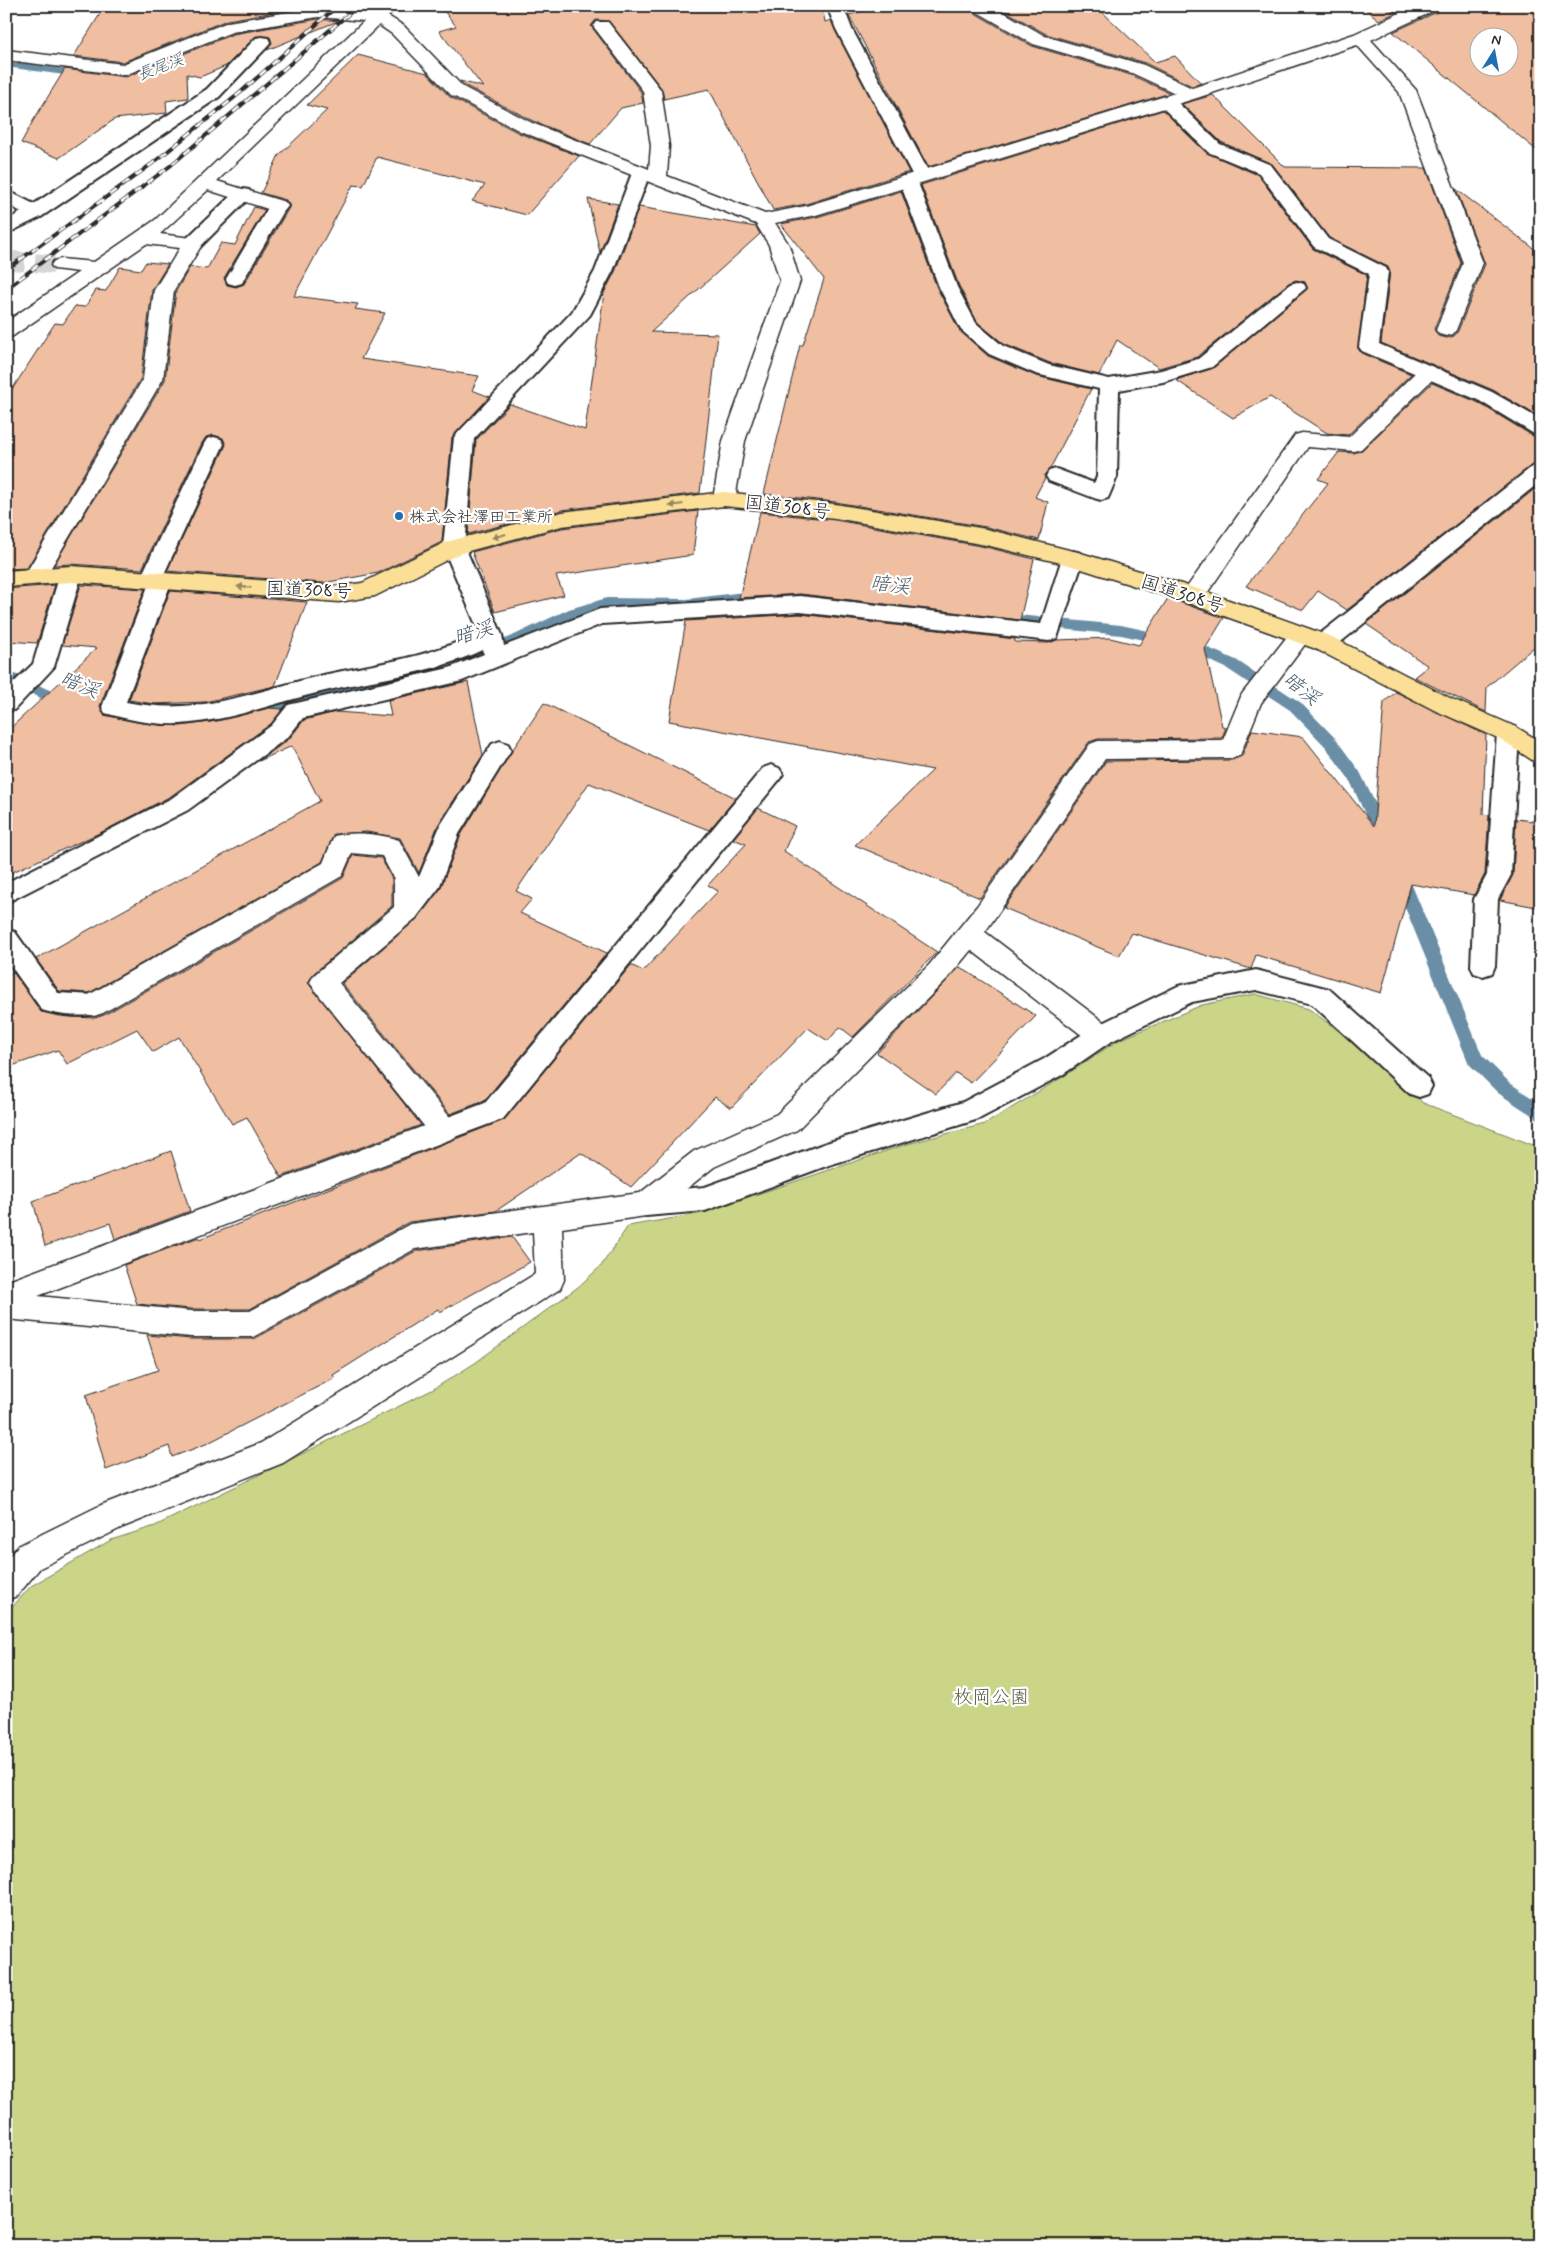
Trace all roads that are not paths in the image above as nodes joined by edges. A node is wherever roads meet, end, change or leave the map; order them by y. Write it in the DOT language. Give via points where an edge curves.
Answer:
graph roads {
  1 [pos="836,6"];
  2 [pos="1397,6"];
  3 [pos="985,7"];
  4 [pos="319,9"];
  5 [pos="1422,10"];
  6 [pos="384,12"];
  7 [pos="602,26"];
  8 [pos="1360,38"];
  9 [pos="262,42"];
  10 [pos="6,55"];
  11 [pos="1191,94"];
  12 [pos="1167,102"];
  13 [pos="649,176"];
  14 [pos="915,178"];
  15 [pos="204,183"];
  16 [pos="243,194"];
  17 [pos="6,195"];
  18 [pos="278,206"];
  19 [pos="35,213"];
  20 [pos="763,220"];
  21 [pos="6,229"];
  22 [pos="142,238"];
  23 [pos="193,243"];
  24 [pos="61,265"];
  25 [pos="98,268"];
  26 [pos="235,279"];
  27 [pos="1297,288"];
  28 [pos="1446,330"];
  29 [pos="6,332"];
  30 [pos="1427,373"];
  31 [pos="1109,385"];
  32 [pos="1541,429"];
  33 [pos="214,444"];
  34 [pos="1540,471"];
  35 [pos="1056,476"];
  36 [pos="724,500"];
  37 [pos="454,547"];
  38 [pos="1073,558"];
  39 [pos="70,574"];
  40 [pos="35,576"];
  41 [pos="6,579"];
  42 [pos="156,580"];
  43 [pos="1194,596"];
  44 [pos="1059,602"];
  45 [pos="1048,633"];
  46 [pos="1301,635"];
  47 [pos="1324,643"];
  48 [pos="494,649"];
  49 [pos="13,697"];
  50 [pos="1508,733"];
  51 [pos="500,750"];
  52 [pos="1541,754"];
  53 [pos="771,774"];
  54 [pos="6,894"];
  55 [pos="407,910"];
  56 [pos="969,934"];
  57 [pos="6,939"];
  58 [pos="1483,966"];
  59 [pos="94,1005"];
  60 [pos="1101,1035"];
  61 [pos="1419,1086"];
  62 [pos="444,1130"];
  63 [pos="646,1204"];
  64 [pos="547,1219"];
  65 [pos="6,1295"];
  66 [pos="6,1306"];
  67 [pos="6,1585"];
  1 -- 14 [label="lane"];
  2 -- 5 [label="lane"];
  3 -- 11 [label="street" via="1039,40 1138,70"];
  4 -- 6 [label="street"];
  4 -- 10 [label="street" via="228,27 125,70"];
  5 -- 8 [label="street"];
  6 -- 13 [label="street" via="457,91 526,127"];
  6 -- 15 [label="street"];
  7 -- 13 [label="street" via="652,90 660,146"];
  8 -- 11 [label="street"];
  8 -- 28 [label="street" via="1407,90 1473,262"];
  9 -- 19 [label="lane" via="213,92"];
  11 -- 12 [label="street"];
  12 -- 14 [label="street"];
  12 -- 30 [label="lane" via="1214,148 1265,169 1321,243 1379,272 1369,347"];
  13 -- 20 [label="street"];
  13 -- 37 [label="lane" via="580,315 464,437"];
  14 -- 20 [label="street" via="809,210"];
  14 -- 31 [label="lane" via="948,287 968,326 996,350 1043,370"];
  15 -- 16 [label="street"];
  15 -- 22 [label="street" via="162,224"];
  16 -- 18 [label="street"];
  16 -- 23 [label="lane"];
  17 -- 19 [label="lane"];
  18 -- 26 [label="lane"];
  19 -- 21 [label="lane"];
  20 -- 36 [label="street" via="779,245 790,281 734,441"];
  22 -- 23 [label="street"];
  22 -- 25 [label="street"];
  23 -- 40 [label="street" via="164,290 153,379"];
  24 -- 25 [label="street"];
  25 -- 29 [label="street"];
  27 -- 31 [label="lane" via="1205,363 1163,376"];
  30 -- 32 [label="lane" via="1485,396"];
  30 -- 43 [label="street" via="1354,444 1302,440"];
  31 -- 35 [label="lane" via="1106,477 1101,492"];
  33 -- 42 [label="lane"];
  34 -- 47 [label="lane"];
  36 -- 37 [label="highway, 国道308号, one-way" via="562,519"];
  36 -- 38 [label="highway, 国道308号" via="835,511 986,537"];
  37 -- 42 [label="highway, 国道308号, one-way" via="367,590 339,594"];
  37 -- 48 [label="lane"];
  38 -- 43 [label="highway, 国道308号"];
  38 -- 44 [label="lane"];
  39 -- 40 [label="highway, 国道308号"];
  39 -- 42 [label="highway, 国道308号"];
  39 -- 49 [label="lane" via="43,667"];
  40 -- 41 [label="highway, 国道308号"];
  42 -- 48 [label="lane" via="113,707 187,716 399,668 471,647"];
  43 -- 46 [label="highway, 国道308号"];
  44 -- 45 [label="lane"];
  45 -- 48 [label="lane" via="800,604 600,617"];
  46 -- 47 [label="highway, 国道308号"];
  46 -- 56 [label="street" via="1250,700 1232,749 1098,750"];
  47 -- 50 [label="highway, 国道308号" via="1442,704"];
  48 -- 54 [label="lane" via="454,675 296,710 280,731 180,804"];
  50 -- 52 [label="highway, 国道308号"];
  50 -- 58 [label="lane" via="1499,875 1486,899"];
  51 -- 55 [label="lane" via="448,832 430,881"];
  53 -- 62 [label="lane" via="494,1111"];
  55 -- 59 [label="street" via="407,879 390,847 343,843 332,869"];
  55 -- 62 [label="street" via="323,982"];
  56 -- 60 [label="street"];
  56 -- 63 [label="street" via="938,972 787,1122 704,1159"];
  57 -- 59 [label="lane" via="51,1003"];
  60 -- 61 [label="lane" via="1187,993 1256,980 1320,996"];
  60 -- 63 [label="lane" via="1053,1067 970,1111 826,1154 706,1199"];
  62 -- 65 [label="street"];
  63 -- 64 [label="street"];
  64 -- 66 [label="street" via="410,1237 253,1324 192,1324"];
  64 -- 67 [label="street" via="550,1280 272,1453 95,1524 29,1557"];
}
